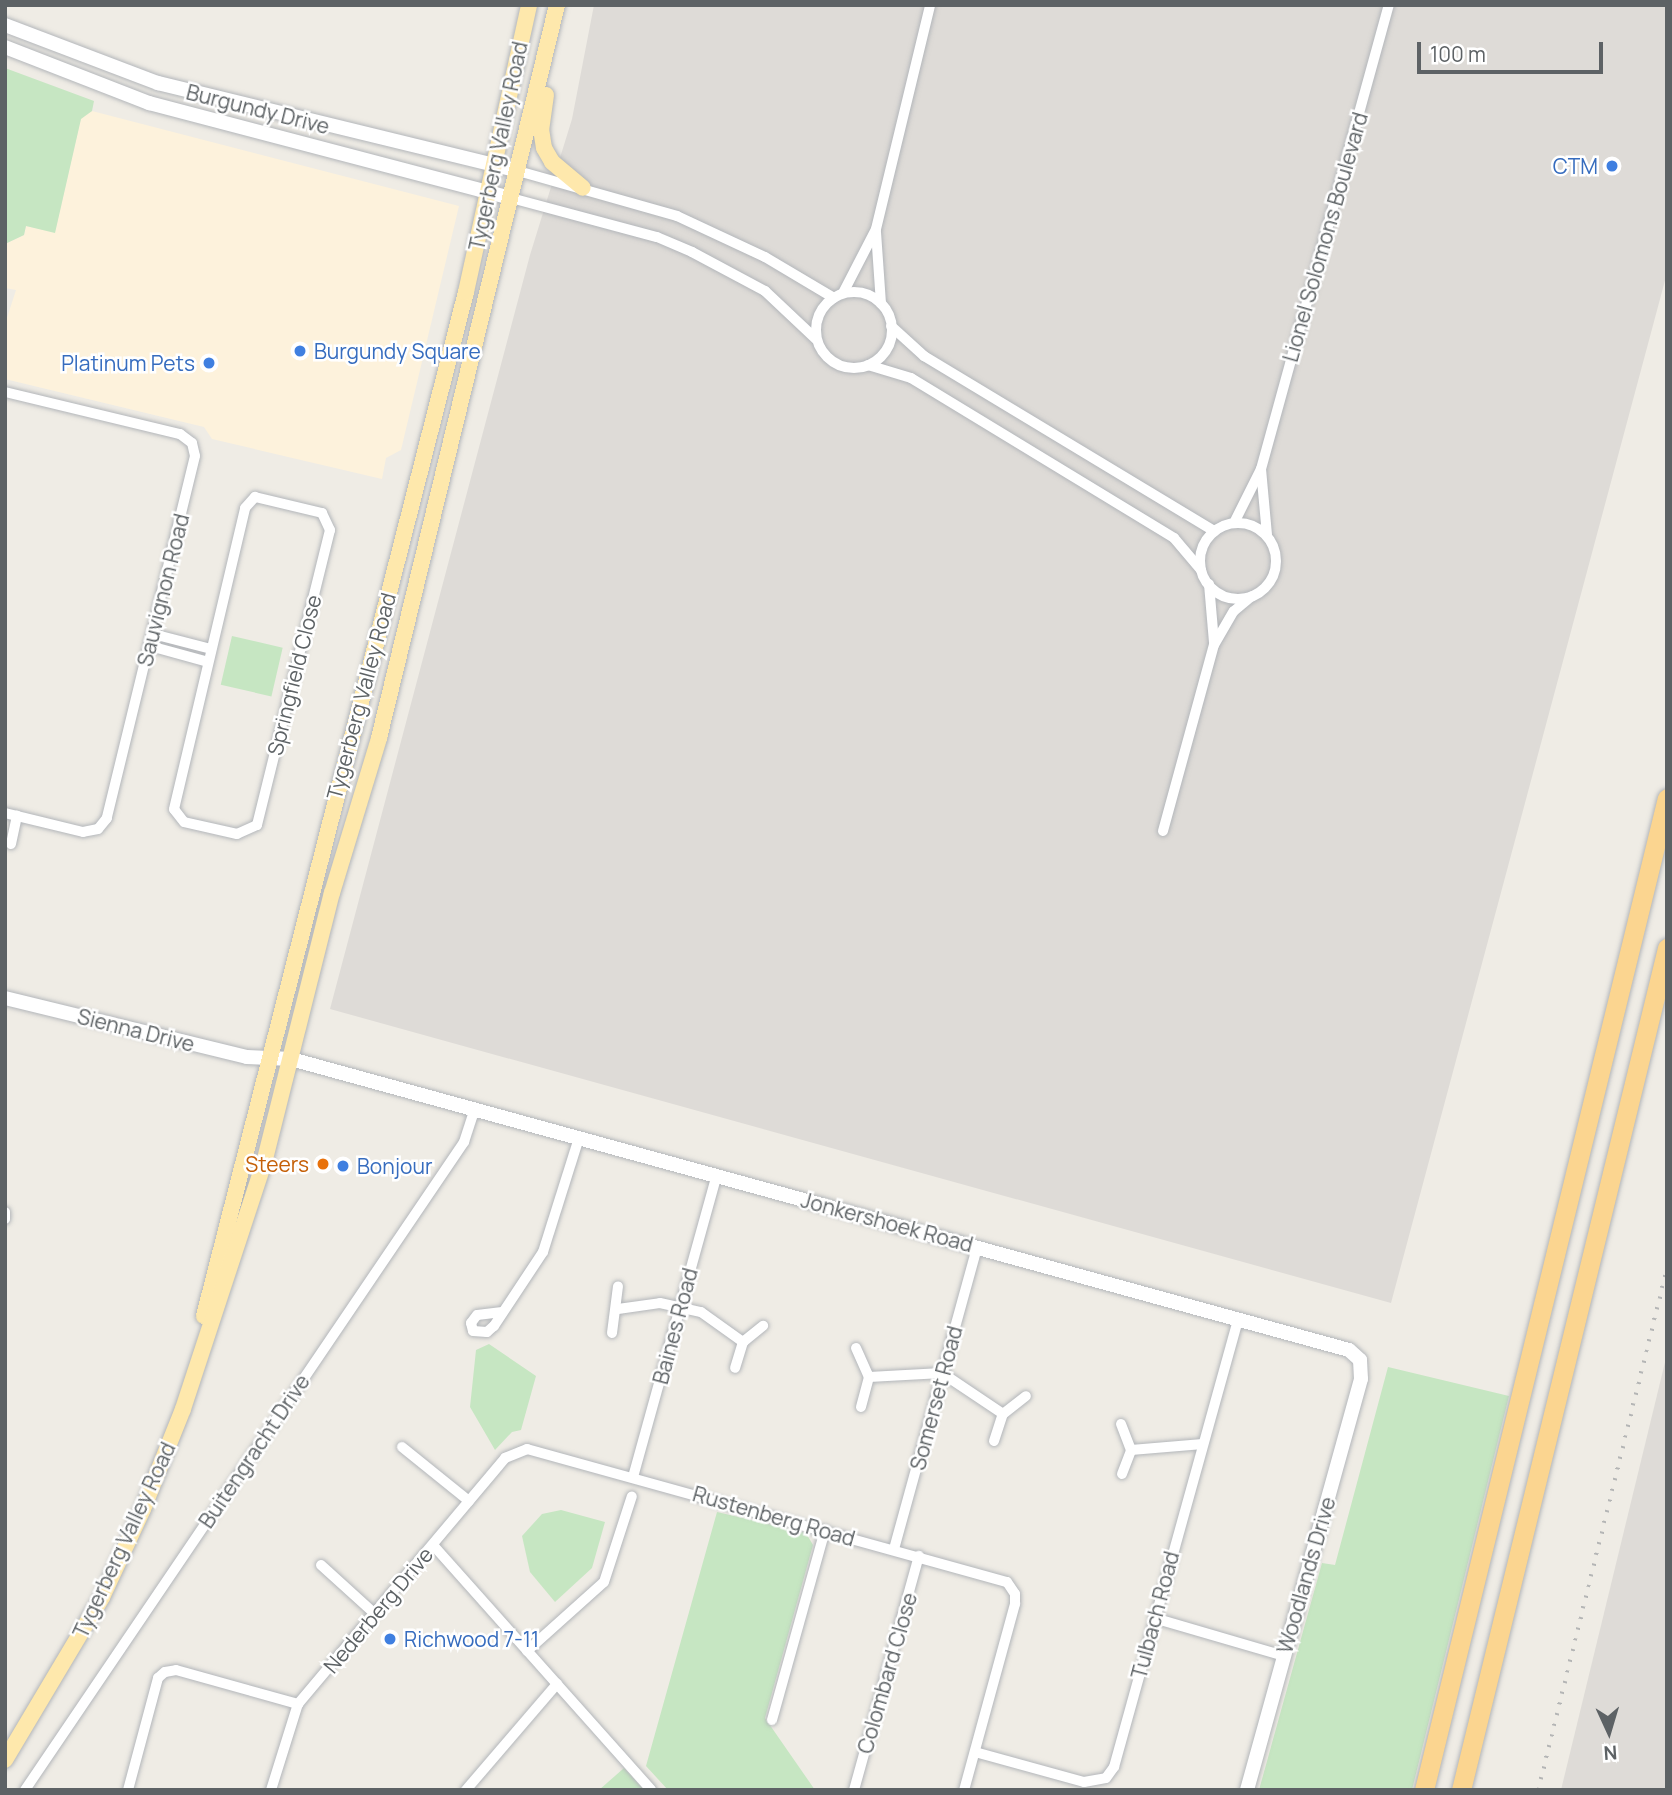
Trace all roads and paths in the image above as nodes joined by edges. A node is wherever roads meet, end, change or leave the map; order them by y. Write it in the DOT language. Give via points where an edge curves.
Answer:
graph roads {
  1 [pos="529,5"];
  2 [pos="930,5"];
  3 [pos="1389,5"];
  4 [pos="556,9"];
  5 [pos="5,25"];
  6 [pos="5,47"];
  7 [pos="495,166"];
  8 [pos="517,171"];
  9 [pos="583,188"];
  10 [pos="489,192"];
  11 [pos="511,198"];
  12 [pos="876,229"];
  13 [pos="838,296"];
  14 [pos="881,304"];
  15 [pos="891,326"];
  16 [pos="816,339"];
  17 [pos="868,365"];
  18 [pos="5,392"];
  19 [pos="1261,469"];
  20 [pos="1234,523"];
  21 [pos="1214,531"];
  22 [pos="1267,535"];
  23 [pos="1201,570"];
  24 [pos="1209,584"];
  25 [pos="1252,597"];
  26 [pos="153,634"];
  27 [pos="1214,645"];
  28 [pos="150,646"];
  29 [pos="211,649"];
  30 [pos="208,662"];
  31 [pos="1667,798"];
  32 [pos="5,813"];
  33 [pos="17,816"];
  34 [pos="1163,831"];
  35 [pos="11,844"];
  36 [pos="1667,948"];
  37 [pos="5,998"];
  38 [pos="267,1059"];
  39 [pos="291,1059"];
  40 [pos="475,1109"];
  41 [pos="579,1138"];
  42 [pos="717,1175"];
  43 [pos="5,1212"];
  44 [pos="5,1219"];
  45 [pos="977,1247"];
  46 [pos="618,1286"];
  47 [pos="680,1306"];
  48 [pos="618,1309"];
  49 [pos="502,1312"];
  50 [pos="1238,1319"];
  51 [pos="763,1326"];
  52 [pos="612,1333"];
  53 [pos="743,1342"];
  54 [pos="856,1348"];
  55 [pos="1360,1360"];
  56 [pos="735,1368"];
  57 [pos="942,1373"];
  58 [pos="869,1377"];
  59 [pos="190,1387"];
  60 [pos="1026,1396"];
  61 [pos="861,1407"];
  62 [pos="1003,1414"];
  63 [pos="1121,1424"];
  64 [pos="994,1441"];
  65 [pos="1203,1444"];
  66 [pos="402,1447"];
  67 [pos="517,1450"];
  68 [pos="1131,1450"];
  69 [pos="1122,1474"];
  70 [pos="633,1477"];
  71 [pos="632,1496"];
  72 [pos="469,1501"];
  73 [pos="825,1530"];
  74 [pos="433,1545"];
  75 [pos="894,1549"];
  76 [pos="919,1556"];
  77 [pos="321,1565"];
  78 [pos="374,1613"];
  79 [pos="1154,1618"];
  80 [pos="527,1651"];
  81 [pos="1284,1656"];
  82 [pos="557,1684"];
  83 [pos="298,1704"];
  84 [pos="772,1720"];
  85 [pos="975,1752"];
  86 [pos="5,1760"];
  87 [pos="25,1790"];
  88 [pos="128,1790"];
  89 [pos="271,1790"];
  90 [pos="466,1790"];
  91 [pos="651,1790"];
  92 [pos="854,1790"];
  93 [pos="964,1790"];
  94 [pos="1247,1790"];
  95 [pos="1424,1790"];
  96 [pos="1461,1790"];
  1 -- 7 [label="main road, Tygerberg Valley Road"];
  2 -- 12 [label="street"];
  3 -- 19 [label="street, Lionel Solomons Boulevard"];
  4 -- 8 [label="main road, Tygerberg Valley Road"];
  4 -- 9 [label="main road" via="556,52 543,108 543,138 552,162"];
  5 -- 7 [label="street, Burgundy Drive" via="158,83"];
  6 -- 10 [label="street, Burgundy Drive" via="149,103"];
  7 -- 8 [label="street, Burgundy Drive"];
  7 -- 10 [label="main road, Tygerberg Valley Road"];
  8 -- 9 [label="street"];
  8 -- 11 [label="main road, Tygerberg Valley Road"];
  9 -- 13 [label="street" via="724,236"];
  10 -- 11 [label="street, Burgundy Drive"];
  10 -- 38 [label="main road, Tygerberg Valley Road"];
  11 -- 16 [label="street" via="657,237 692,252 765,290"];
  11 -- 39 [label="main road, Tygerberg Valley Road" via="379,738 332,893"];
  12 -- 13 [label="street"];
  12 -- 14 [label="street"];
  13 -- 14 [label="street" via="860,293"];
  13 -- 16 [label="street" via="819,313"];
  14 -- 15 [label="street"];
  15 -- 17 [label="street" via="887,349"];
  15 -- 21 [label="street" via="924,356"];
  16 -- 17 [label="street" via="830,360 855,368"];
  17 -- 23 [label="street" via="911,378 1174,538"];
  18 -- 26 [label="street, Sauvignon Road" via="180,434 191,443 194,462"];
  19 -- 20 [label="street, Lionel Solomons Boulevard"];
  19 -- 22 [label="street, Lionel Solomons Boulevard"];
  20 -- 21 [label="street"];
  20 -- 22 [label="street" via="1246,523"];
  21 -- 23 [label="street" via="1202,549"];
  22 -- 25 [label="street" via="1276,554 1274,575"];
  23 -- 24 [label="street"];
  24 -- 25 [label="street" via="1231,598"];
  24 -- 27 [label="street"];
  25 -- 27 [label="street" via="1234,611"];
  26 -- 28 [label="street, Sauvignon Road"];
  26 -- 29 [label="street"];
  27 -- 34 [label="street"];
  28 -- 30 [label="street"];
  28 -- 33 [label="street, Sauvignon Road" via="102,826 83,832"];
  29 -- 30 [label="street, Springfield Close"];
  29 -- 30 [label="street, Springfield Close" via="247,503 261,497 327,517 330,530 257,825 242,834 184,821 174,808"];
  31 -- 95 [label="highway"];
  32 -- 33 [label="street, Sauvignon Road"];
  33 -- 35 [label="street"];
  36 -- 96 [label="highway"];
  37 -- 38 [label="street, Sienna Drive"];
  38 -- 39 [label="street, Sienna Drive"];
  38 -- 59 [label="main road, Tygerberg Valley Road"];
  39 -- 40 [label="street, Jonkershoek Road"];
  39 -- 59 [label="main road, Tygerberg Valley Road" via="265,1159"];
  40 -- 41 [label="street, Jonkershoek Road"];
  40 -- 87 [label="street, Buitengracht Drive" via="464,1142"];
  41 -- 42 [label="street, Jonkershoek Road"];
  41 -- 49 [label="street" via="543,1252"];
  42 -- 45 [label="street, Jonkershoek Road"];
  42 -- 47 [label="street, Baines Road"];
  43 -- 44 [label="street"];
  45 -- 50 [label="street, Jonkershoek Road"];
  45 -- 57 [label="street, Somerset Road"];
  46 -- 48 [label="street"];
  47 -- 48 [label="street" via="660,1303"];
  47 -- 53 [label="street" via="701,1312"];
  47 -- 70 [label="street, Baines Road"];
  48 -- 52 [label="street"];
  50 -- 55 [label="street, Jonkershoek Road" via="1349,1350"];
  50 -- 65 [label="street, Tulbach Road"];
  51 -- 53 [label="street"];
  53 -- 56 [label="street"];
  54 -- 58 [label="street"];
  55 -- 81 [label="street, Woodlands Drive" via="1361,1379"];
  57 -- 58 [label="street"];
  57 -- 62 [label="street"];
  57 -- 75 [label="street, Somerset Road"];
  58 -- 61 [label="street"];
  59 -- 86 [label="main road, Tygerberg Valley Road" via="143,1509 102,1597"];
  60 -- 62 [label="street"];
  62 -- 64 [label="street"];
  63 -- 68 [label="street"];
  65 -- 68 [label="street"];
  65 -- 79 [label="street, Tulbach Road"];
  66 -- 72 [label="street"];
  67 -- 70 [label="street, Rustenberg Road" via="536,1450"];
  67 -- 72 [label="street, Nederberg Drive"];
  68 -- 69 [label="street"];
  70 -- 73 [label="street, Rustenberg Road"];
  71 -- 80 [label="street" via="604,1582"];
  72 -- 74 [label="street, Nederberg Drive"];
  73 -- 75 [label="street, Rustenberg Road"];
  73 -- 84 [label="street"];
  74 -- 78 [label="street, Nederberg Drive"];
  74 -- 80 [label="street"];
  75 -- 76 [label="street, Rustenberg Road"];
  76 -- 85 [label="street, Rustenberg Road" via="1003,1580 1014,1590 1015,1604"];
  76 -- 92 [label="street, Colombard Close"];
  77 -- 78 [label="street"];
  78 -- 83 [label="street, Nederberg Drive"];
  79 -- 81 [label="street"];
  79 -- 85 [label="street, Tulbach Road" via="1114,1767 1106,1778 1084,1782"];
  80 -- 82 [label="street"];
  81 -- 94 [label="street, Woodlands Drive"];
  82 -- 90 [label="street"];
  82 -- 91 [label="street"];
  83 -- 88 [label="street" via="176,1670 166,1672 158,1678"];
  83 -- 89 [label="street, Nederberg Drive"];
  85 -- 93 [label="street"];
}
